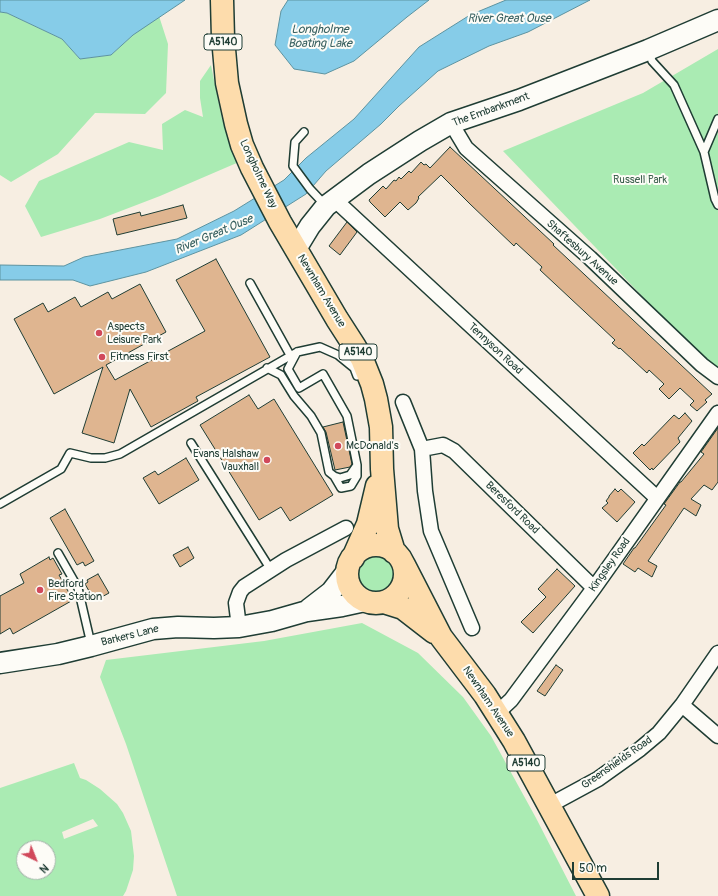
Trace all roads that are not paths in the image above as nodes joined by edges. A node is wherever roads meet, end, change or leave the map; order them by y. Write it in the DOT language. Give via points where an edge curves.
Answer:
graph roads {
  1 [pos="222,0"];
  2 [pos="718,20"];
  3 [pos="648,50"];
  4 [pos="718,119"];
  5 [pos="451,124"];
  6 [pos="304,132"];
  7 [pos="704,152"];
  8 [pos="330,203"];
  9 [pos="718,205"];
  10 [pos="296,249"];
  11 [pos="250,283"];
  12 [pos="297,352"];
  13 [pos="290,355"];
  14 [pos="267,368"];
  15 [pos="718,377"];
  16 [pos="359,380"];
  17 [pos="403,402"];
  18 [pos="370,406"];
  19 [pos="718,413"];
  20 [pos="381,427"];
  21 [pos="191,443"];
  22 [pos="422,449"];
  23 [pos="382,469"];
  24 [pos="657,498"];
  25 [pos="0,504"];
  26 [pos="346,528"];
  27 [pos="58,553"];
  28 [pos="399,558"];
  29 [pos="350,564"];
  30 [pos="271,570"];
  31 [pos="594,588"];
  32 [pos="375,601"];
  33 [pos="307,611"];
  34 [pos="239,627"];
  35 [pos="472,628"];
  36 [pos="441,637"];
  37 [pos="91,646"];
  38 [pos="718,653"];
  39 [pos="0,663"];
  40 [pos="682,705"];
  41 [pos="497,714"];
  42 [pos="718,736"];
  43 [pos="550,805"];
  44 [pos="598,896"];
  1 -- 10 [label="main road, Longholme Way / A5140" via="227,83 236,124 261,186"];
  2 -- 3 [label="street, The Embankment"];
  3 -- 5 [label="street, The Embankment"];
  3 -- 7 [label="lane" via="652,61 674,85"];
  4 -- 7 [label="lane"];
  5 -- 8 [label="street, The Embankment" via="369,174"];
  5 -- 15 [label="street, Shaftesbury Avenue" via="466,148 590,258 702,366"];
  6 -- 8 [label="lane" via="295,142 293,166 310,189"];
  7 -- 9 [label="lane" via="714,199"];
  8 -- 10 [label="street, The Embankment" via="310,226"];
  8 -- 24 [label="street, Tennyson Road"];
  10 -- 20 [label="main road, Newnham Avenue / A5140" via="362,359 372,384"];
  11 -- 13 [label="lane"];
  12 -- 13 [label="lane"];
  12 -- 14 [label="lane" via="288,369 299,388 323,374 347,416 357,465 350,476 340,478 329,472 321,433 311,416 281,375"];
  12 -- 16 [label="lane" via="320,347 334,352 354,368"];
  13 -- 14 [label="lane"];
  14 -- 25 [label="lane" via="120,454 91,458 70,453 61,469"];
  17 -- 22 [label="street"];
  18 -- 20 [label="lane"];
  19 -- 24 [label="street, Kingsley Road"];
  20 -- 23 [label="main road, Newnham Avenue / A5140"];
  21 -- 30 [label="lane"];
  22 -- 31 [label="street, Beresford Road" via="443,445 454,451"];
  22 -- 35 [label="street" via="431,532"];
  23 -- 28 [label="main road, Newnham Avenue / A5140" via="387,529"];
  23 -- 29 [label="main road, Newnham Avenue / A5140" via="368,524"];
  24 -- 31 [label="street, Kingsley Road"];
  26 -- 30 [label="street"];
  27 -- 37 [label="lane" via="78,588"];
  28 -- 29 [label="main road" via="387,548 372,546 364,548"];
  28 -- 32 [label="main road" via="405,574 402,588 397,594"];
  28 -- 36 [label="main road, Newnham Avenue / A5140"];
  29 -- 32 [label="main road" via="350,585 358,597"];
  29 -- 33 [label="street, Barkers Lane" via="331,592"];
  30 -- 34 [label="street" via="240,592 236,603"];
  31 -- 41 [label="street, Kingsley Road" via="511,700"];
  32 -- 33 [label="street, Barkers Lane"];
  32 -- 36 [label="main road, Newnham Avenue / A5140" via="403,608"];
  33 -- 34 [label="street, Barkers Lane"];
  34 -- 37 [label="street, Barkers Lane" via="153,629"];
  36 -- 41 [label="main road, Newnham Avenue / A5140"];
  37 -- 39 [label="street, Barkers Lane"];
  38 -- 40 [label="street, Greenshields Road"];
  40 -- 42 [label="street"];
  40 -- 43 [label="street, Greenshields Road" via="659,733 640,749 598,778"];
  41 -- 43 [label="main road, Newnham Avenue / A5140"];
  43 -- 44 [label="main road, Newnham Avenue / A5140"];
}
